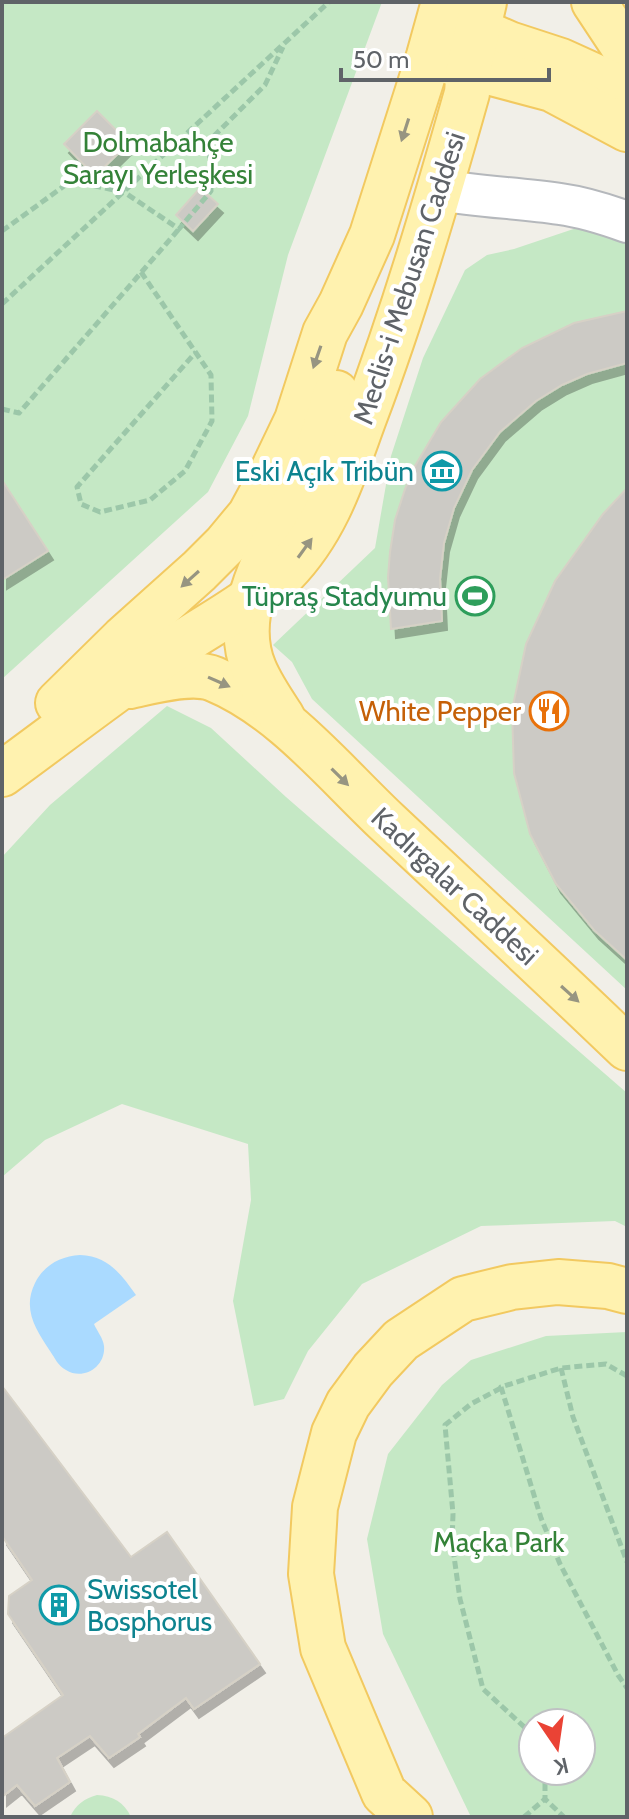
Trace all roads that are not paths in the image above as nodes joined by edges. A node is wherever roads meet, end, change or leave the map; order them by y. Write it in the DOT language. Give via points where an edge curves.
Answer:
graph roads {
  1 [pos="594,2"];
  2 [pos="457,29"];
  3 [pos="627,52"];
  4 [pos="627,91"];
  5 [pos="627,129"];
  6 [pos="440,190"];
  7 [pos="627,222"];
  8 [pos="372,235"];
  9 [pos="249,601"];
  10 [pos="116,689"];
  11 [pos="285,722"];
  12 [pos="2,774"];
  13 [pos="627,1048"];
  14 [pos="627,1291"];
  15 [pos="627,1312"];
  16 [pos="412,1817"];
  1 -- 3 [label="main road"];
  2 -- 4 [label="main road" via="561,61"];
  2 -- 5 [label="main road"];
  2 -- 6 [label="main road, Meclis-i Mebusan Caddesi" via="467,93"];
  2 -- 8 [label="main road, Meclis-i Mebusan Caddesi, one-way"];
  6 -- 7 [label="lane" via="561,204"];
  9 -- 6 [label="main road, Meclis-i Mebusan Caddesi, one-way" via="282,576 327,515 383,369"];
  8 -- 9 [label="main road" via="359,323 328,420"];
  8 -- 12 [label="main road, Meclis-i Mebusan Caddesi, one-way" via="325,333 297,420 250,515 199,571 67,694"];
  9 -- 10 [label="main road, Meclis-i Mebusan Caddesi"];
  9 -- 11 [label="main road, Kadırgalar Caddesi" via="253,668"];
  10 -- 11 [label="main road, Kadırgalar Caddesi, one-way" via="194,675 211,677"];
  10 -- 12 [label="main road, Meclis-i Mebusan Caddesi"];
  11 -- 13 [label="main road, Kadırgalar Caddesi, one-way"];
  14 -- 16 [label="main road" via="558,1282 463,1299 401,1340 348,1404 334,1433 315,1507 311,1574 323,1648 384,1793"];
  15 -- 16 [label="main road" via="567,1302 518,1307 468,1325 414,1366 361,1430 345,1470 335,1538 336,1589 354,1660 409,1784"];
}
